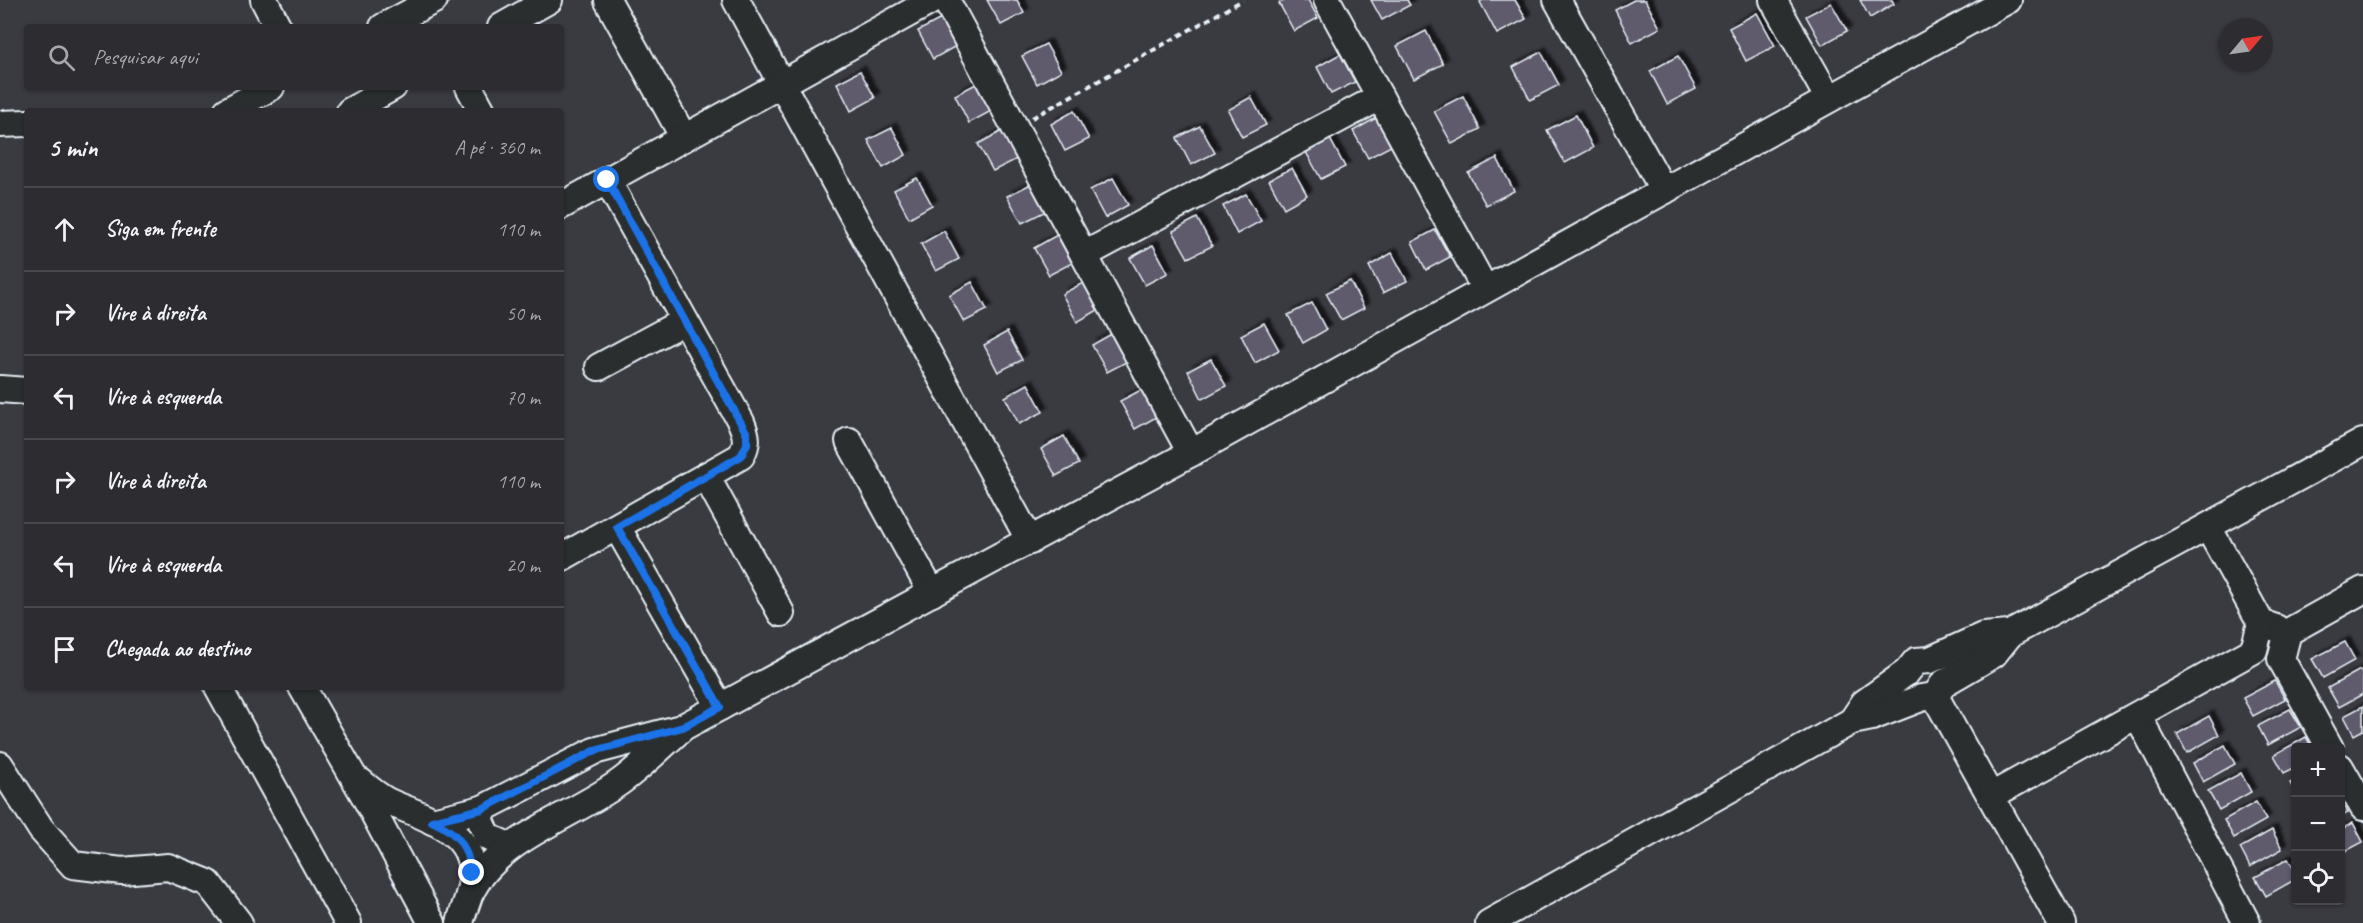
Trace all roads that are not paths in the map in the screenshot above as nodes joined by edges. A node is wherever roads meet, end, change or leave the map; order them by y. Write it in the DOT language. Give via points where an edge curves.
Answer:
graph roads {
  1 [pos="264,0"];
  2 [pos="434,0"];
  3 [pos="549,0"];
  4 [pos="736,0"];
  5 [pos="933,0"];
  6 [pos="946,0"];
  7 [pos="1327,0"];
  8 [pos="1557,0"];
  9 [pos="1773,0"];
  10 [pos="2008,0"];
  11 [pos="608,1"];
  12 [pos="277,24"];
  13 [pos="389,24"];
  14 [pos="506,24"];
  15 [pos="783,84"];
  16 [pos="266,90"];
  17 [pos="388,90"];
  18 [pos="471,90"];
  19 [pos="1380,97"];
  20 [pos="1829,99"];
  21 [pos="232,108"];
  22 [pos="355,108"];
  23 [pos="480,108"];
  24 [pos="24,123"];
  25 [pos="0,124"];
  26 [pos="684,138"];
  27 [pos="607,180"];
  28 [pos="1664,191"];
  29 [pos="564,204"];
  30 [pos="1084,255"];
  31 [pos="1485,289"];
  32 [pos="684,321"];
  33 [pos="599,367"];
  34 [pos="849,441"];
  35 [pos="2363,441"];
  36 [pos="1191,453"];
  37 [pos="706,476"];
  38 [pos="617,527"];
  39 [pos="2208,527"];
  40 [pos="1030,541"];
  41 [pos="564,556"];
  42 [pos="2363,590"];
  43 [pos="932,593"];
  44 [pos="781,613"];
  45 [pos="2261,622"];
  46 [pos="2288,632"];
  47 [pos="2010,634"];
  48 [pos="2254,650"];
  49 [pos="2281,659"];
  50 [pos="1930,660"];
  51 [pos="1907,672"];
  52 [pos="220,690"];
  53 [pos="304,690"];
  54 [pos="1933,692"];
  55 [pos="720,707"];
  56 [pos="2138,716"];
  57 [pos="1852,721"];
  58 [pos="683,727"];
  59 [pos="2328,743"];
  60 [pos="603,748"];
  61 [pos="0,765"];
  62 [pos="352,773"];
  63 [pos="2345,776"];
  64 [pos="623,780"];
  65 [pos="1991,796"];
  66 [pos="2363,807"];
  67 [pos="482,809"];
  68 [pos="432,821"];
  69 [pos="511,847"];
  70 [pos="470,893"];
  71 [pos="239,923"];
  72 [pos="348,923"];
  73 [pos="432,923"];
  74 [pos="460,923"];
  75 [pos="1489,923"];
  76 [pos="2061,923"];
  77 [pos="2247,923"];
  1 -- 12 [label="street"];
  2 -- 13 [label="street"];
  3 -- 14 [label="street"];
  4 -- 15 [label="street"];
  5 -- 15 [label="street"];
  6 -- 30 [label="street"];
  7 -- 19 [label="street"];
  8 -- 28 [label="street"];
  9 -- 20 [label="street"];
  10 -- 20 [label="street"];
  11 -- 26 [label="street"];
  15 -- 26 [label="street"];
  15 -- 40 [label="street"];
  16 -- 21 [label="street"];
  17 -- 22 [label="street"];
  18 -- 23 [label="street"];
  19 -- 30 [label="street"];
  19 -- 31 [label="street"];
  20 -- 28 [label="street"];
  24 -- 25 [label="street"];
  26 -- 27 [label="street"];
  27 -- 29 [label="street"];
  27 -- 32 [label="street"];
  28 -- 31 [label="street"];
  30 -- 36 [label="street"];
  31 -- 36 [label="street"];
  32 -- 33 [label="street"];
  32 -- 37 [label="street" via="747,434 741,456"];
  34 -- 43 [label="street"];
  35 -- 39 [label="street"];
  36 -- 40 [label="street"];
  37 -- 38 [label="street"];
  37 -- 44 [label="street"];
  38 -- 41 [label="street"];
  38 -- 55 [label="street"];
  39 -- 45 [label="street"];
  39 -- 47 [label="street"];
  40 -- 43 [label="street"];
  42 -- 46 [label="street"];
  43 -- 55 [label="street"];
  45 -- 46 [label="street"];
  45 -- 48 [label="street"];
  46 -- 49 [label="street"];
  47 -- 50 [label="street" via="1983,636"];
  47 -- 54 [label="street" via="1994,654"];
  48 -- 49 [label="street"];
  48 -- 56 [label="street"];
  49 -- 59 [label="street"];
  50 -- 51 [label="street" via="1916,662"];
  50 -- 54 [label="street" via="1942,669"];
  51 -- 54 [label="street" via="1907,685 1915,695"];
  51 -- 57 [label="street" via="1864,704"];
  52 -- 72 [label="street"];
  53 -- 62 [label="street"];
  54 -- 57 [label="street"];
  54 -- 65 [label="street"];
  55 -- 58 [label="street"];
  56 -- 65 [label="street"];
  56 -- 77 [label="street"];
  57 -- 75 [label="street"];
  58 -- 60 [label="street"];
  58 -- 64 [label="street"];
  60 -- 64 [label="street" via="613,755"];
  60 -- 67 [label="street"];
  61 -- 71 [label="street" via="41,829 73,865 122,871 168,867 208,883"];
  62 -- 68 [label="street" via="385,800"];
  62 -- 73 [label="street"];
  63 -- 66 [label="street"];
  64 -- 69 [label="street"];
  65 -- 76 [label="street"];
  67 -- 68 [label="street"];
  67 -- 69 [label="street" via="481,821 488,837"];
  68 -- 70 [label="street" via="448,828 468,853"];
  69 -- 70 [label="street" via="486,868"];
  70 -- 74 [label="street"];
}
